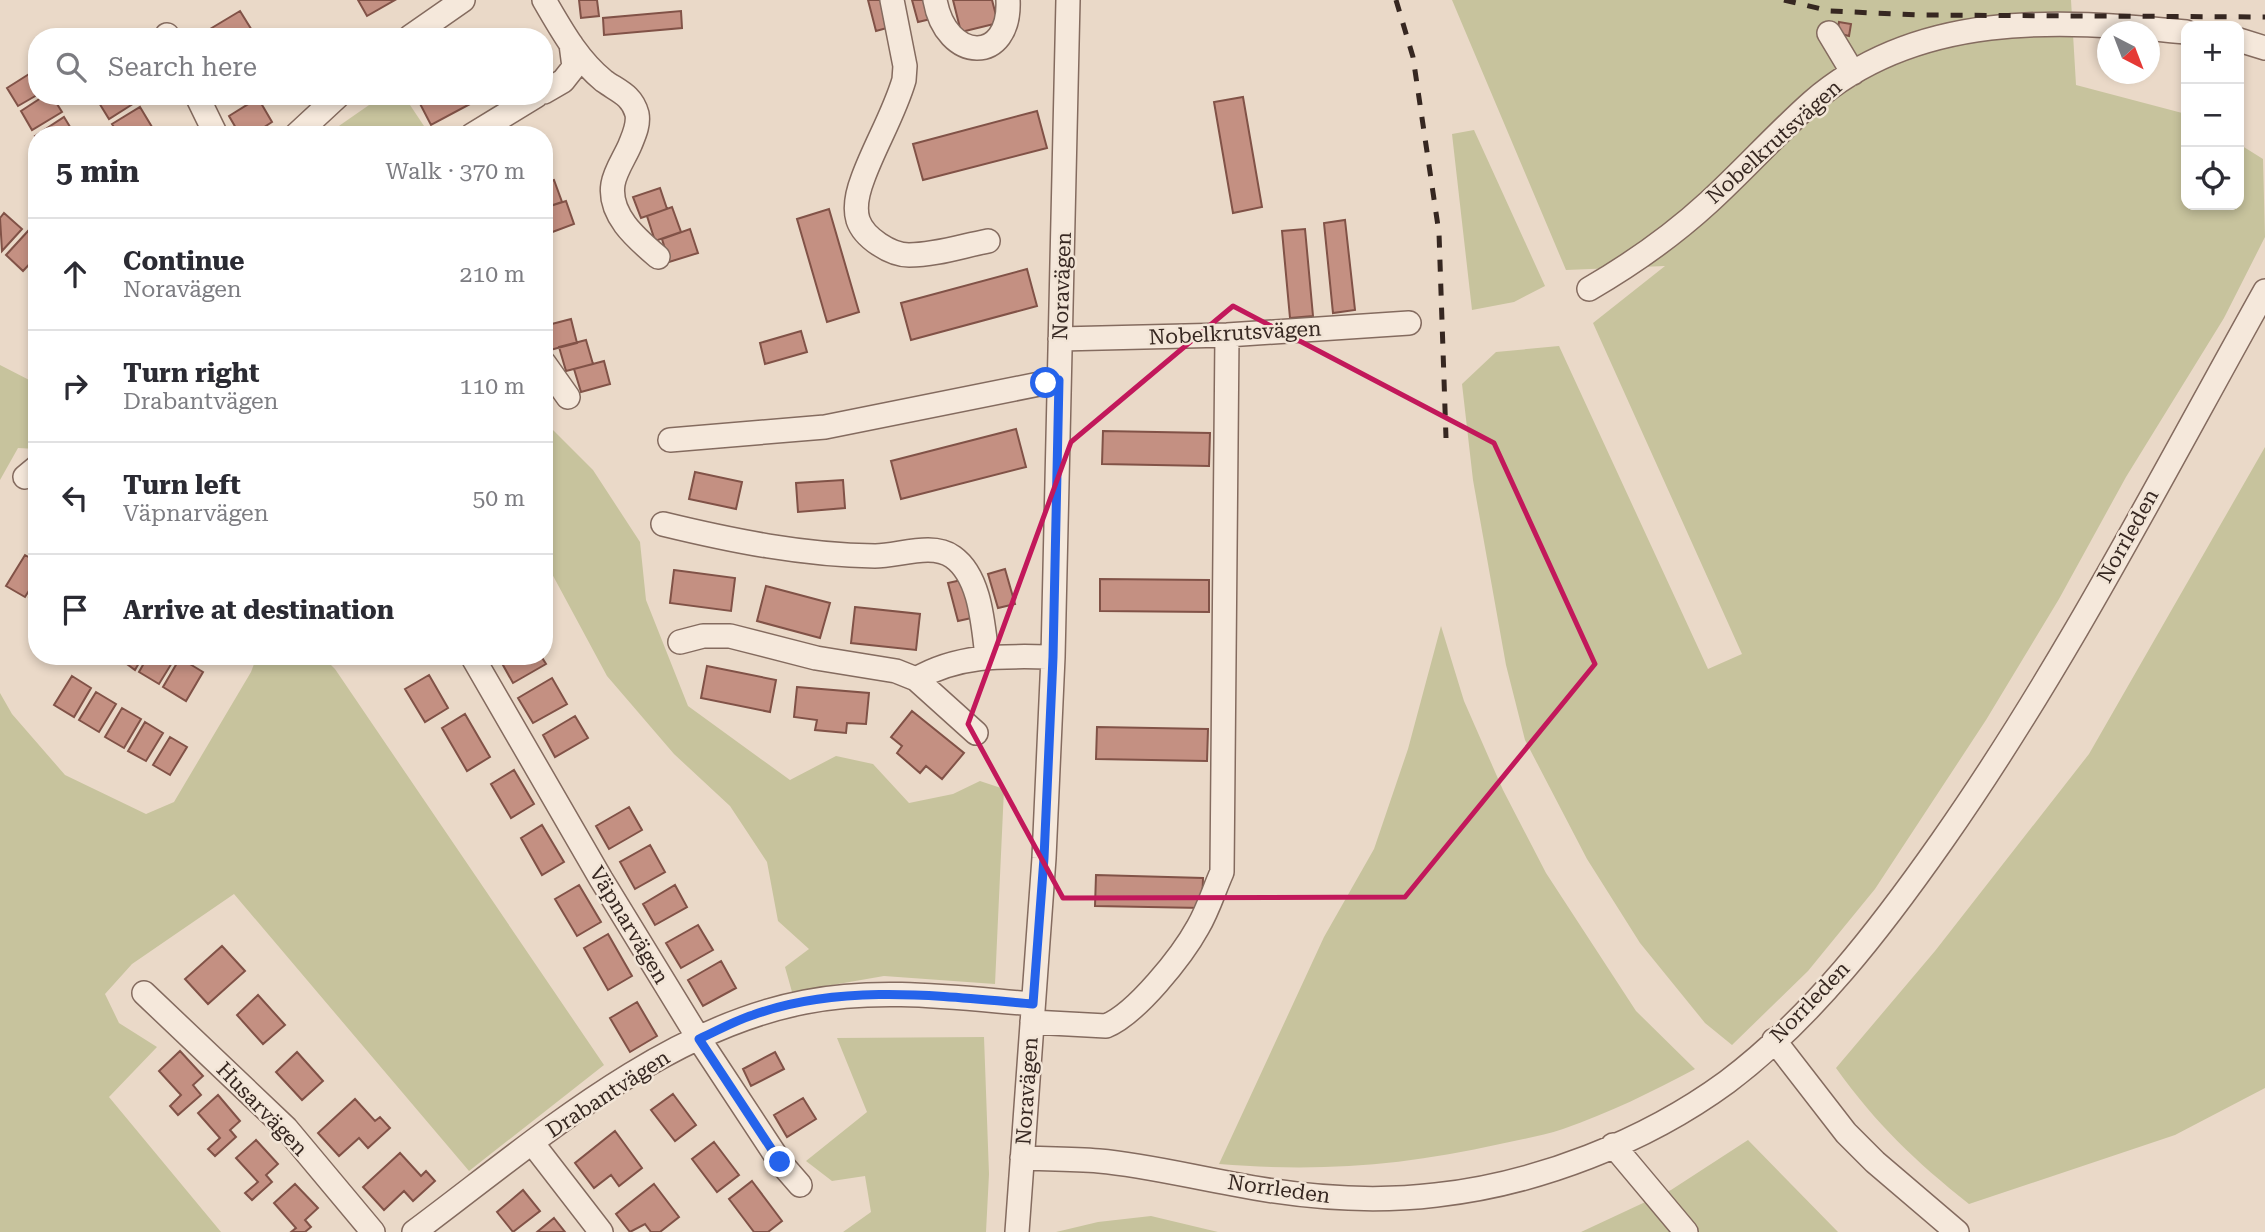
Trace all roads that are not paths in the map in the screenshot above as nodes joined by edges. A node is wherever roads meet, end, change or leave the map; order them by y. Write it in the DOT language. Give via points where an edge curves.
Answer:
graph roads {
  1 [pos="463,0"];
  2 [pos="544,0"];
  3 [pos="892,0"];
  4 [pos="935,0"];
  5 [pos="1009,0"];
  6 [pos="1068,0"];
  7 [pos="423,28"];
  8 [pos="1829,33"];
  9 [pos="2181,33"];
  10 [pos="2244,42"];
  11 [pos="571,44"];
  12 [pos="2265,48"];
  13 [pos="1853,73"];
  14 [pos="553,87"];
  15 [pos="201,105"];
  16 [pos="328,105"];
  17 [pos="522,105"];
  18 [pos="212,126"];
  19 [pos="306,126"];
  20 [pos="487,126"];
  21 [pos="988,241"];
  22 [pos="659,257"];
  23 [pos="1589,289"];
  24 [pos="2265,291"];
  25 [pos="1409,323"];
  26 [pos="1227,335"];
  27 [pos="1060,339"];
  28 [pos="553,376"];
  29 [pos="1059,380"];
  30 [pos="568,397"];
  31 [pos="670,440"];
  32 [pos="663,524"];
  33 [pos="680,642"];
  34 [pos="987,656"];
  35 [pos="1053,657"];
  36 [pos="476,665"];
  37 [pos="916,679"];
  38 [pos="976,733"];
  39 [pos="144,993"];
  40 [pos="1033,1013"];
  41 [pos="699,1039"];
  42 [pos="1774,1040"];
  43 [pos="533,1144"];
  44 [pos="1613,1145"];
  45 [pos="1022,1158"];
  46 [pos="800,1185"];
  47 [pos="373,1232"];
  48 [pos="414,1232"];
  49 [pos="601,1232"];
  50 [pos="1017,1232"];
  51 [pos="1686,1232"];
  52 [pos="1957,1232"];
  1 -- 7 [label="street"];
  2 -- 11 [label="street"];
  3 -- 21 [label="street" via="904,80 863,178 858,221 887,250 906,255"];
  4 -- 5 [label="street" via="938,18 951,38 960,46 979,47 1003,34"];
  6 -- 27 [label="street, Noravägen"];
  8 -- 13 [label="street"];
  9 -- 13 [label="street, Nobelkrutsvägen" via="2028,25 1957,31 1888,54"];
  10 -- 12 [label="street"];
  11 -- 14 [label="street" via="574,67"];
  11 -- 22 [label="street" via="585,63 623,92 638,116 613,183 613,205 634,236"];
  13 -- 23 [label="street, Nobelkrutsvägen" via="1812,102 1671,234"];
  15 -- 18 [label="street"];
  16 -- 19 [label="street"];
  17 -- 20 [label="street"];
  24 -- 42 [label="street, Norrleden" via="2063,655 1993,769 1888,914"];
  25 -- 26 [label="street, Nobelkrutsvägen"];
  26 -- 27 [label="street, Nobelkrutsvägen"];
  26 -- 40 [label="street, Drabantvägen" via="1222,872 1198,928 1148,993 1115,1022 1106,1026"];
  27 -- 29 [label="street, Noravägen"];
  28 -- 30 [label="street"];
  29 -- 31 [label="street" via="825,427"];
  29 -- 35 [label="street, Noravägen"];
  32 -- 34 [label="street" via="837,556 938,550 955,558 968,578 981,607"];
  33 -- 37 [label="street" via="730,636"];
  34 -- 35 [label="street"];
  34 -- 37 [label="street" via="935,668"];
  35 -- 40 [label="street, Noravägen"];
  36 -- 41 [label="street, Väpnarvägen"];
  37 -- 38 [label="street"];
  39 -- 47 [label="street, Husarvägen" via="286,1128"];
  40 -- 41 [label="street, Drabantvägen" via="903,994 851,996 753,1015"];
  40 -- 45 [label="street, Noravägen"];
  41 -- 43 [label="street, Drabantvägen" via="613,1087"];
  41 -- 46 [label="street, Väpnarvägen"];
  42 -- 44 [label="street, Norrleden" via="1697,1102"];
  42 -- 52 [label="street" via="1846,1133"];
  43 -- 48 [label="street, Drabantvägen"];
  43 -- 49 [label="street"];
  44 -- 45 [label="street, Norrleden" via="1535,1175 1440,1195 1390,1199 1286,1192 1100,1161"];
  44 -- 51 [label="street"];
  45 -- 50 [label="street, Noravägen"];
}
